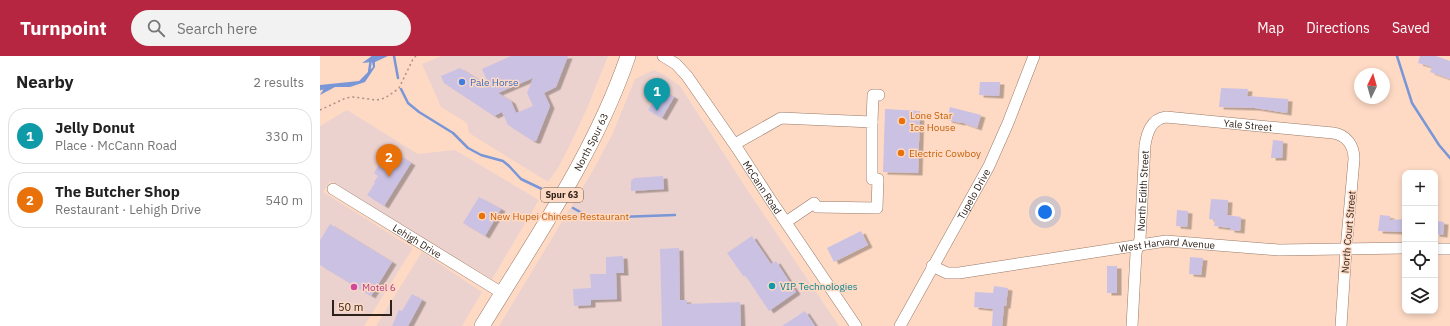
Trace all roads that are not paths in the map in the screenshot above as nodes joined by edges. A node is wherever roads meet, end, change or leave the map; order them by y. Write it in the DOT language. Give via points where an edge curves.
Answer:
graph roads {
  1 [pos="628,56"];
  2 [pos="663,56"];
  3 [pos="1034,56"];
  4 [pos="879,95"];
  5 [pos="872,122"];
  6 [pos="1150,128"];
  7 [pos="1348,140"];
  8 [pos="735,144"];
  9 [pos="333,189"];
  10 [pos="786,222"];
  11 [pos="1138,246"];
  12 [pos="1402,248"];
  13 [pos="1438,249"];
  14 [pos="1450,249"];
  15 [pos="1346,250"];
  16 [pos="932,266"];
  17 [pos="502,293"];
  18 [pos="482,326"];
  19 [pos="856,326"];
  20 [pos="900,326"];
  21 [pos="1132,326"];
  22 [pos="1341,326"];
  1 -- 17 [label="main road, North Spur 63 / Spur 63" via="584,156"];
  2 -- 8 [label="street, McCann Road" via="676,64 687,76"];
  3 -- 16 [label="street, Tupelo Drive" via="989,166"];
  4 -- 5 [label="street" via="873,95"];
  5 -- 8 [label="street" via="781,118"];
  5 -- 10 [label="street" via="872,179 878,179 877,208 817,206 814,203"];
  6 -- 7 [label="street, Yale Street" via="1157,120 1169,117 1337,134"];
  6 -- 11 [label="street, North Edith Street" via="1145,145"];
  7 -- 15 [label="street, North Court Street" via="1354,159"];
  8 -- 10 [label="street, McCann Road"];
  9 -- 17 [label="street, Lehigh Drive"];
  10 -- 19 [label="street, McCann Road"];
  11 -- 15 [label="street, West Harvard Avenue" via="1171,241 1279,250"];
  11 -- 16 [label="street, West Harvard Avenue" via="959,273 946,273"];
  11 -- 21 [label="street, North Edith Street"];
  12 -- 15 [label="street, West Harvard Avenue"];
  13 -- 14 [label="street"];
  15 -- 22 [label="street, North Court Street"];
  16 -- 20 [label="street, Tupelo Drive"];
  17 -- 18 [label="main road, North Spur 63 / Spur 63"];
}
